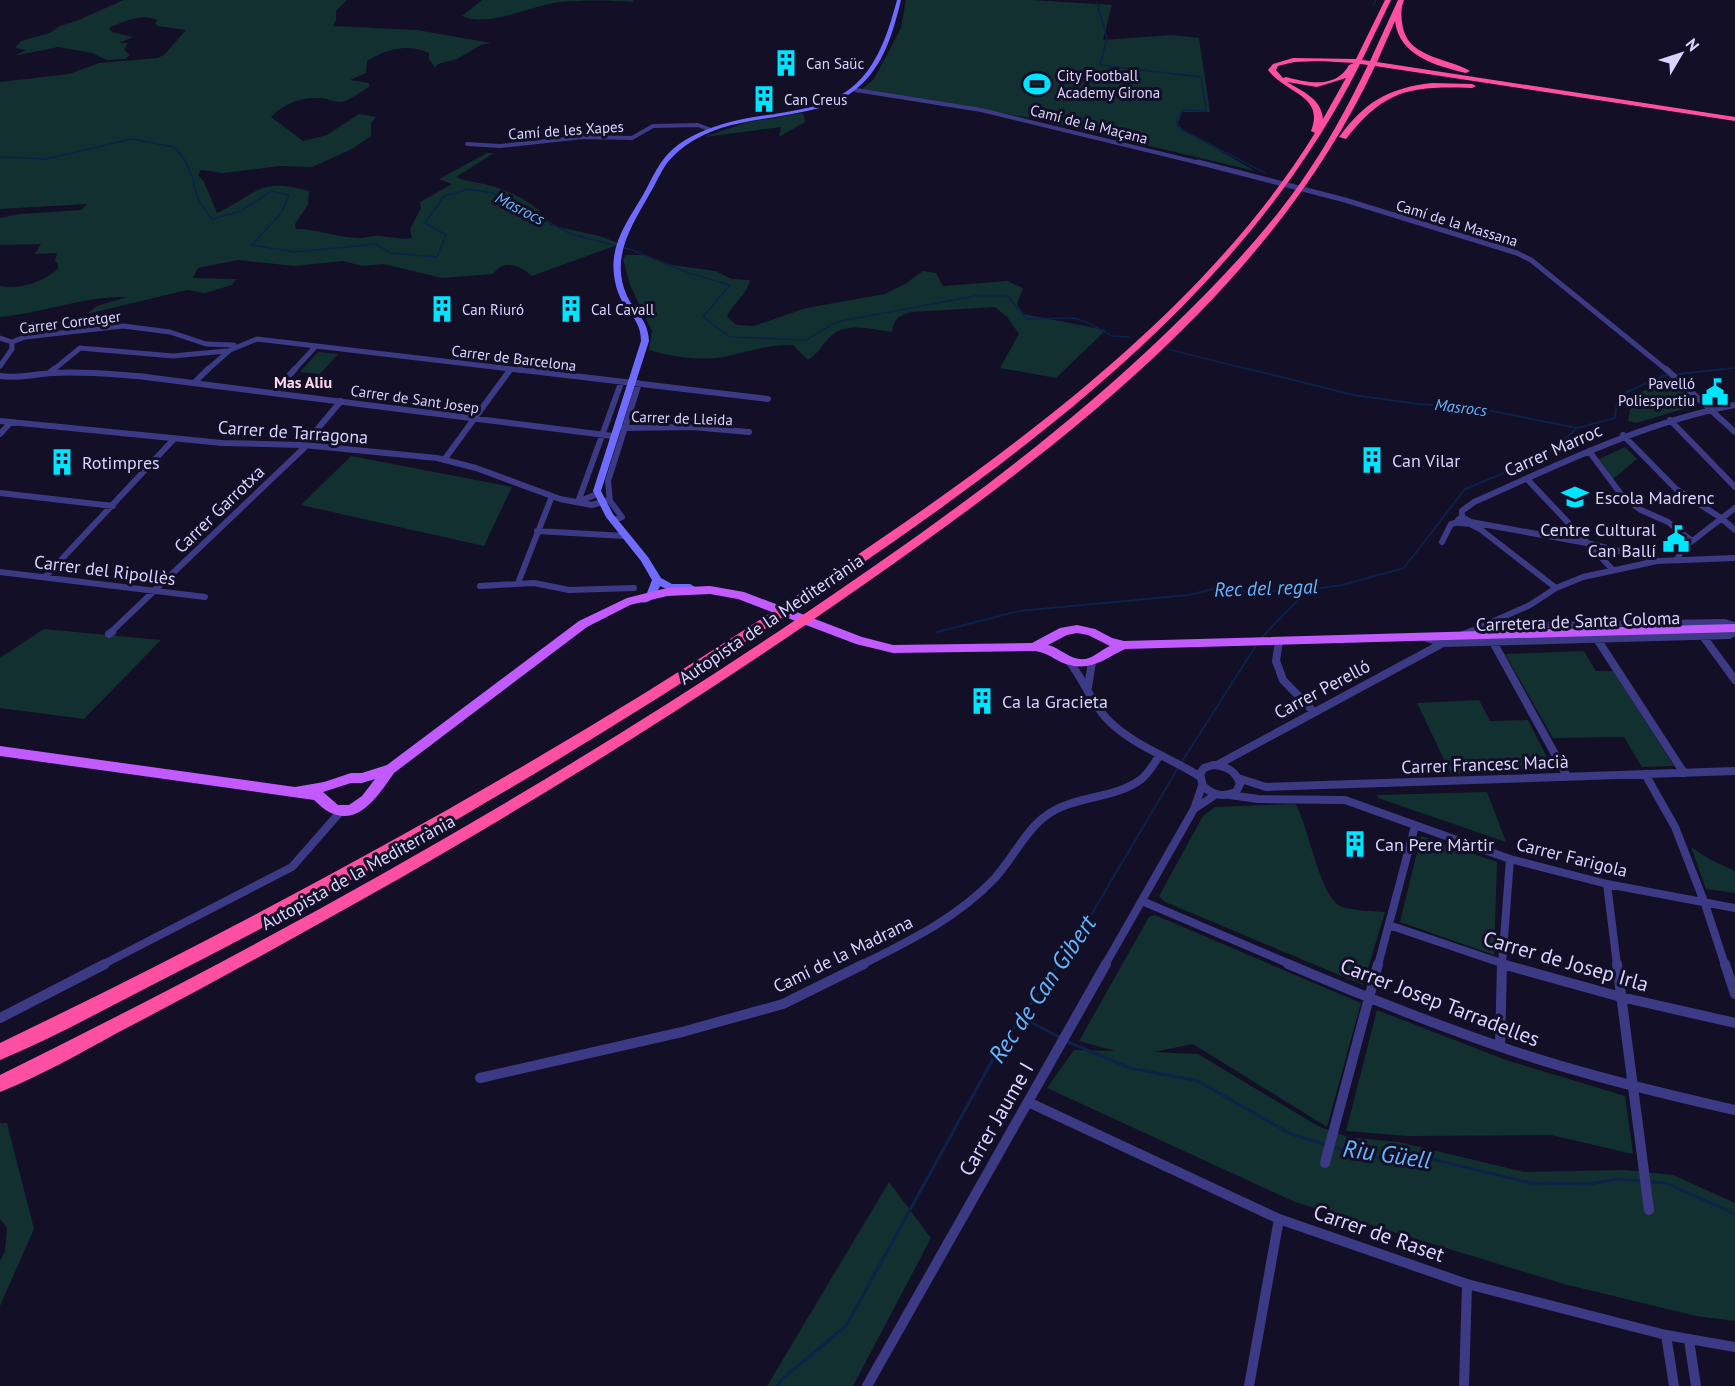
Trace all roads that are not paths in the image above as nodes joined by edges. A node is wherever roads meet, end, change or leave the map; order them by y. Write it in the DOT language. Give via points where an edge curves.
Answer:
graph roads {
  1 [pos="899,0"];
  2 [pos="1388,0"];
  3 [pos="1402,0"];
  4 [pos="1372,34"];
  5 [pos="1348,62"];
  6 [pos="856,90"];
  7 [pos="1588,98"];
  8 [pos="1735,121"];
  9 [pos="711,130"];
  10 [pos="467,144"];
  11 [pos="1321,160"];
  12 [pos="1287,182"];
  13 [pos="1315,192"];
  14 [pos="0,338"];
  15 [pos="12,342"];
  16 [pos="236,345"];
  17 [pos="316,346"];
  18 [pos="226,351"];
  19 [pos="0,366"];
  20 [pos="510,370"];
  21 [pos="49,373"];
  22 [pos="0,376"];
  23 [pos="194,383"];
  24 [pos="630,383"];
  25 [pos="274,392"];
  26 [pos="768,399"];
  27 [pos="341,401"];
  28 [pos="1735,405"];
  29 [pos="1710,409"];
  30 [pos="473,419"];
  31 [pos="1670,420"];
  32 [pos="0,421"];
  33 [pos="11,422"];
  34 [pos="626,428"];
  35 [pos="749,432"];
  36 [pos="1735,432"];
  37 [pos="611,433"];
  38 [pos="0,434"];
  39 [pos="1623,435"];
  40 [pos="174,439"];
  41 [pos="304,445"];
  42 [pos="1589,451"];
  43 [pos="444,460"];
  44 [pos="1527,479"];
  45 [pos="1735,487"];
  46 [pos="0,492"];
  47 [pos="552,496"];
  48 [pos="600,500"];
  49 [pos="578,502"];
  50 [pos="113,506"];
  51 [pos="1735,508"];
  52 [pos="1720,518"];
  53 [pos="1460,520"];
  54 [pos="613,521"];
  55 [pos="1470,523"];
  56 [pos="1735,530"];
  57 [pos="537,531"];
  58 [pos="626,536"];
  59 [pos="1692,541"];
  60 [pos="1442,542"];
  61 [pos="1587,543"];
  62 [pos="1735,558"];
  63 [pos="1677,560"];
  64 [pos="1657,561"];
  65 [pos="1613,570"];
  66 [pos="0,572"];
  67 [pos="45,577"];
  68 [pos="655,577"];
  69 [pos="518,583"];
  70 [pos="480,586"];
  71 [pos="634,588"];
  72 [pos="1556,588"];
  73 [pos="155,591"];
  74 [pos="651,595"];
  75 [pos="740,595"];
  76 [pos="205,597"];
  77 [pos="762,603"];
  78 [pos="606,617"];
  79 [pos="590,620"];
  80 [pos="1482,626"];
  81 [pos="1735,628"];
  82 [pos="109,634"];
  83 [pos="1463,635"];
  84 [pos="1702,635"];
  85 [pos="571,636"];
  86 [pos="1057,636"];
  87 [pos="1422,636"];
  88 [pos="1099,638"];
  89 [pos="1596,639"];
  90 [pos="1274,641"];
  91 [pos="1493,642"];
  92 [pos="1443,643"];
  93 [pos="1124,645"];
  94 [pos="1035,647"];
  95 [pos="1057,652"];
  96 [pos="1096,658"];
  97 [pos="1068,660"];
  98 [pos="1735,680"];
  99 [pos="1088,687"];
  100 [pos="1312,711"];
  101 [pos="0,751"];
  102 [pos="1163,756"];
  103 [pos="1217,765"];
  104 [pos="391,769"];
  105 [pos="1735,771"];
  106 [pos="1201,773"];
  107 [pos="1684,773"];
  108 [pos="1645,774"];
  109 [pos="1567,776"];
  110 [pos="362,778"];
  111 [pos="1238,778"];
  112 [pos="339,782"];
  113 [pos="1202,786"];
  114 [pos="295,792"];
  115 [pos="372,792"];
  116 [pos="1215,795"];
  117 [pos="1230,795"];
  118 [pos="328,800"];
  119 [pos="1194,809"];
  120 [pos="341,811"];
  121 [pos="1415,826"];
  122 [pos="1510,859"];
  123 [pos="1607,884"];
  124 [pos="1142,901"];
  125 [pos="1705,904"];
  126 [pos="1735,908"];
  127 [pos="1389,925"];
  128 [pos="1502,964"];
  129 [pos="1735,994"];
  130 [pos="1621,997"];
  131 [pos="1370,998"];
  132 [pos="0,1018"];
  133 [pos="1735,1023"];
  134 [pos="1500,1046"];
  135 [pos="0,1052"];
  136 [pos="480,1078"];
  137 [pos="0,1084"];
  138 [pos="1634,1088"];
  139 [pos="1028,1102"];
  140 [pos="1735,1110"];
  141 [pos="1325,1163"];
  142 [pos="1649,1210"];
  143 [pos="1279,1219"];
  144 [pos="1467,1284"];
  145 [pos="1666,1335"];
  146 [pos="1689,1340"];
  147 [pos="1735,1347"];
  148 [pos="867,1386"];
  149 [pos="1249,1386"];
  150 [pos="1464,1386"];
  151 [pos="1674,1386"];
  152 [pos="1696,1386"];
  1 -- 6 [label="street" via="884,46 867,79"];
  2 -- 4 [label="highway, Autopista de la Mediterrània"];
  3 -- 7 [label="highway" via="1398,11 1400,32 1410,46 1430,58 1495,78"];
  3 -- 11 [label="highway, Autopista de la Mediterrània" via="1353,104"];
  4 -- 5 [label="highway" via="1361,46 1347,75 1335,82 1299,83 1278,73 1281,65 1291,62"];
  4 -- 12 [label="highway, Autopista de la Mediterrània" via="1327,123"];
  5 -- 7 [label="highway"];
  5 -- 12 [label="highway" via="1295,60 1273,68 1276,77 1310,99 1321,116 1288,171"];
  6 -- 9 [label="street" via="817,108 749,119"];
  6 -- 13 [label="street, Camí de la Maçana" via="981,111"];
  7 -- 8 [label="highway"];
  7 -- 11 [label="highway" via="1477,86 1408,88 1372,104"];
  9 -- 10 [label="street, Camí de les Xapes" via="698,125 653,126 632,138 583,137 500,146"];
  9 -- 24 [label="street" via="688,141 667,159 633,216 620,247 617,259 621,290 642,322 645,334"];
  11 -- 137 [label="highway, Autopista de la Mediterrània" via="1257,243 1166,338 1042,446 890,561 699,690 483,822 196,983"];
  12 -- 135 [label="highway, Autopista de la Mediterrània" via="1216,266 1090,384 942,501 769,621 581,739 376,858 178,965"];
  13 -- 29 [label="street, Camí de la Massana" via="1527,258"];
  14 -- 15 [label="street"];
  15 -- 16 [label="street, Carrer Corretger" via="123,326 170,332 206,344"];
  15 -- 19 [label="street" via="12,349"];
  16 -- 17 [label="street, Carrer de Barcelona" via="257,339"];
  16 -- 18 [label="street"];
  17 -- 20 [label="street, Carrer de Barcelona"];
  17 -- 25 [label="street"];
  18 -- 21 [label="street" via="185,355 80,348"];
  18 -- 23 [label="street"];
  20 -- 24 [label="street, Carrer de Barcelona"];
  20 -- 30 [label="street"];
  21 -- 22 [label="street, Carrer de Sant Josep"];
  21 -- 23 [label="street, Carrer de Sant Josep" via="106,373"];
  23 -- 25 [label="street, Carrer de Sant Josep"];
  24 -- 26 [label="street, Carrer de Barcelona"];
  24 -- 34 [label="street"];
  24 -- 37 [label="street"];
  24 -- 37 [label="street"];
  25 -- 27 [label="street, Carrer de Sant Josep"];
  27 -- 30 [label="street, Carrer de Sant Josep"];
  27 -- 41 [label="street, Carrer Garrotxa"];
  28 -- 29 [label="street, Carrer Marroc"];
  29 -- 31 [label="street, Carrer Marroc"];
  29 -- 36 [label="street, Camí de la Massana"];
  30 -- 37 [label="street, Carrer de Sant Josep"];
  30 -- 43 [label="street"];
  31 -- 39 [label="street, Carrer Marroc"];
  31 -- 45 [label="street"];
  32 -- 33 [label="street, Carrer de Tarragona"];
  33 -- 38 [label="street"];
  33 -- 40 [label="street, Carrer de Tarragona"];
  34 -- 35 [label="street, Carrer de Lleida" via="692,427"];
  34 -- 37 [label="street, Carrer de Lleida"];
  34 -- 48 [label="street"];
  37 -- 48 [label="street" via="599,477"];
  37 -- 49 [label="street"];
  39 -- 42 [label="street, Carrer Marroc"];
  39 -- 52 [label="street" via="1676,489"];
  40 -- 41 [label="street, Carrer de Tarragona" via="251,446"];
  40 -- 50 [label="street"];
  41 -- 43 [label="street, Carrer de Tarragona"];
  41 -- 73 [label="street, Carrer Garrotxa"];
  42 -- 44 [label="street, Carrer Marroc"];
  42 -- 59 [label="street" via="1623,497 1668,522"];
  43 -- 47 [label="street, Carrer de Tarragona"];
  44 -- 53 [label="street, Carrer Marroc" via="1474,502 1462,512"];
  44 -- 61 [label="street"];
  46 -- 50 [label="street"];
  47 -- 49 [label="street, Carrer de Tarragona"];
  47 -- 57 [label="street"];
  48 -- 49 [label="street, Carrer de Tarragona"];
  48 -- 49 [label="street"];
  48 -- 54 [label="street"];
  48 -- 54 [label="street" via="622,518"];
  50 -- 67 [label="street"];
  51 -- 52 [label="street"];
  52 -- 56 [label="street"];
  52 -- 59 [label="street"];
  53 -- 55 [label="street" via="1465,525"];
  53 -- 60 [label="street, Carrer Marroc" via="1451,524"];
  54 -- 58 [label="street"];
  55 -- 61 [label="street"];
  55 -- 72 [label="street"];
  57 -- 58 [label="street"];
  57 -- 69 [label="street"];
  58 -- 68 [label="street"];
  59 -- 63 [label="street"];
  61 -- 64 [label="street"];
  61 -- 65 [label="street"];
  62 -- 63 [label="street"];
  63 -- 64 [label="street"];
  64 -- 65 [label="street"];
  65 -- 72 [label="street"];
  66 -- 67 [label="street, Carrer del Ripollès"];
  67 -- 73 [label="street, Carrer del Ripollès"];
  68 -- 74 [label="street"];
  68 -- 75 [label="street" via="670,587 708,587"];
  68 -- 79 [label="street" via="643,593"];
  69 -- 70 [label="street"];
  69 -- 71 [label="street" via="569,590"];
  72 -- 80 [label="street" via="1530,605"];
  73 -- 76 [label="street, Carrer del Ripollès"];
  73 -- 82 [label="street, Carrer Garrotxa"];
  74 -- 75 [label="main road" via="694,590"];
  74 -- 78 [label="street"];
  74 -- 79 [label="main road"];
  75 -- 77 [label="main road"];
  77 -- 78 [label="main road" via="721,596 684,596 641,604"];
  77 -- 94 [label="main road, Carretera de Santa Coloma" via="828,630 892,649"];
  78 -- 85 [label="main road"];
  79 -- 85 [label="main road"];
  80 -- 81 [label="street, Carretera de Santa Coloma" via="1724,622"];
  80 -- 83 [label="street"];
  81 -- 83 [label="main road, Carretera de Santa Coloma"];
  81 -- 84 [label="street, Carretera de Santa Coloma" via="1729,634"];
  83 -- 87 [label="main road, Carretera de Santa Coloma"];
  84 -- 89 [label="street, Carretera de Santa Coloma"];
  84 -- 98 [label="street"];
  85 -- 104 [label="main road"];
  86 -- 88 [label="main road, Carretera de Santa Coloma" via="1077,628"];
  86 -- 94 [label="main road, Carretera de Santa Coloma"];
  86 -- 95 [label="main road"];
  87 -- 90 [label="main road, Carretera de Santa Coloma"];
  87 -- 92 [label="street, Carretera de Santa Coloma"];
  88 -- 93 [label="main road, Carretera de Santa Coloma"];
  88 -- 96 [label="main road" via="1103,648"];
  89 -- 91 [label="street, Carretera de Santa Coloma"];
  89 -- 107 [label="street"];
  90 -- 93 [label="main road, Carretera de Santa Coloma"];
  90 -- 100 [label="street" via="1283,680"];
  91 -- 92 [label="street, Carretera de Santa Coloma"];
  91 -- 109 [label="street"];
  92 -- 100 [label="street, Carrer Perelló"];
  93 -- 96 [label="main road, Carretera de Santa Coloma"];
  94 -- 95 [label="main road, Carretera de Santa Coloma"];
  95 -- 97 [label="main road, Carretera de Santa Coloma"];
  96 -- 97 [label="main road, Carretera de Santa Coloma" via="1082,663"];
  96 -- 99 [label="street"];
  97 -- 99 [label="street"];
  99 -- 102 [label="street" via="1100,711 1113,725"];
  100 -- 103 [label="street, Carrer Perelló"];
  101 -- 114 [label="main road"];
  102 -- 106 [label="street"];
  102 -- 136 [label="street, Camí de la Madrana" via="1141,780 1063,806 1042,818 977,896 929,931 783,1004 682,1032"];
  103 -- 106 [label="street"];
  103 -- 111 [label="street" via="1231,770"];
  104 -- 110 [label="main road"];
  104 -- 115 [label="main road"];
  105 -- 107 [label="street, Carrer Francesc Macià"];
  106 -- 113 [label="street"];
  107 -- 108 [label="street, Carrer Francesc Macià"];
  108 -- 109 [label="street, Carrer Francesc Macià"];
  108 -- 125 [label="street" via="1675,827"];
  109 -- 111 [label="street, Carrer Francesc Macià" via="1266,787"];
  110 -- 112 [label="main road"];
  110 -- 115 [label="main road" via="370,783"];
  111 -- 117 [label="street" via="1238,790"];
  112 -- 114 [label="main road"];
  112 -- 118 [label="main road"];
  113 -- 116 [label="street"];
  113 -- 119 [label="street, Carrer Jaume I"];
  114 -- 118 [label="main road"];
  115 -- 120 [label="main road" via="363,804"];
  116 -- 117 [label="street"];
  116 -- 119 [label="street, Carrer Jaume I"];
  117 -- 121 [label="street, Carrer Farigola" via="1245,799 1345,800"];
  118 -- 120 [label="main road"];
  119 -- 124 [label="street, Carrer Jaume I"];
  120 -- 132 [label="street" via="292,867"];
  121 -- 122 [label="street, Carrer Farigola"];
  121 -- 127 [label="street"];
  122 -- 123 [label="street, Carrer Farigola"];
  122 -- 128 [label="street"];
  123 -- 125 [label="street, Carrer Farigola"];
  123 -- 130 [label="street"];
  124 -- 131 [label="street, Carrer Josep Tarradelles"];
  124 -- 139 [label="street, Carrer Jaume I"];
  125 -- 126 [label="street, Carrer Farigola"];
  125 -- 129 [label="street"];
  127 -- 128 [label="street, Carrer de Josep Irla"];
  127 -- 131 [label="street"];
  128 -- 130 [label="street, Carrer de Josep Irla"];
  128 -- 134 [label="street"];
  130 -- 133 [label="street, Carrer de Josep Irla"];
  130 -- 138 [label="street"];
  131 -- 134 [label="street, Carrer Josep Tarradelles"];
  131 -- 141 [label="street"];
  134 -- 138 [label="street, Carrer Josep Tarradelles"];
  138 -- 140 [label="street, Carrer Josep Tarradelles"];
  138 -- 142 [label="street"];
  139 -- 143 [label="street, Carrer de Raset"];
  139 -- 148 [label="street, Carrer Jaume I"];
  143 -- 144 [label="street, Carrer de Raset"];
  143 -- 149 [label="street"];
  144 -- 145 [label="street, Carrer de Raset"];
  144 -- 150 [label="street"];
  145 -- 146 [label="street, Carrer de Raset"];
  145 -- 151 [label="street"];
  146 -- 147 [label="street, Carrer de Raset"];
  146 -- 152 [label="street"];
}
